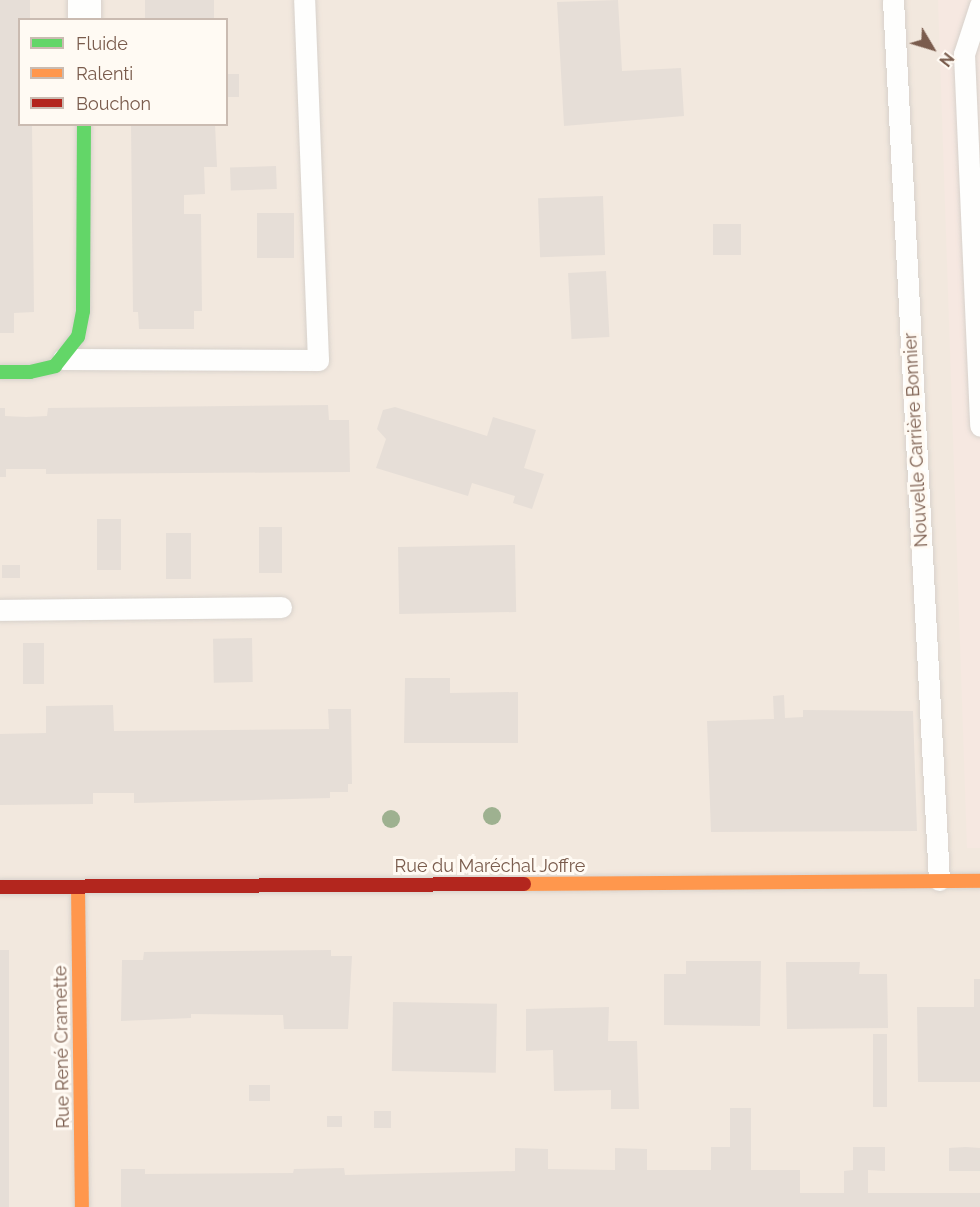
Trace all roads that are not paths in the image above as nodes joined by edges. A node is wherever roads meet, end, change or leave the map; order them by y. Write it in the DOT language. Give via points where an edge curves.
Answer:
graph roads {
  1 [pos="84,0"];
  2 [pos="304,0"];
  3 [pos="893,0"];
  4 [pos="980,5"];
  5 [pos="84,18"];
  6 [pos="84,126"];
  7 [pos="63,359"];
  8 [pos="0,372"];
  9 [pos="980,426"];
  10 [pos="281,607"];
  11 [pos="0,610"];
  12 [pos="939,880"];
  13 [pos="980,881"];
  14 [pos="78,886"];
  15 [pos="0,887"];
  16 [pos="82,1207"];
  1 -- 5 [label="street"];
  2 -- 7 [label="lane" via="318,360"];
  3 -- 12 [label="lane, Nouvelle Carrière Bonnier"];
  4 -- 9 [label="lane" via="964,54"];
  6 -- 7 [label="street" via="83,310 78,338"];
  7 -- 8 [label="street" via="43,371"];
  10 -- 11 [label="lane"];
  12 -- 13 [label="street, Rue du Maréchal Joffre"];
  12 -- 14 [label="street, Rue du Maréchal Joffre"];
  14 -- 15 [label="street, Rue du Maréchal Joffre"];
  14 -- 16 [label="street, Rue René Cramette"];
}
